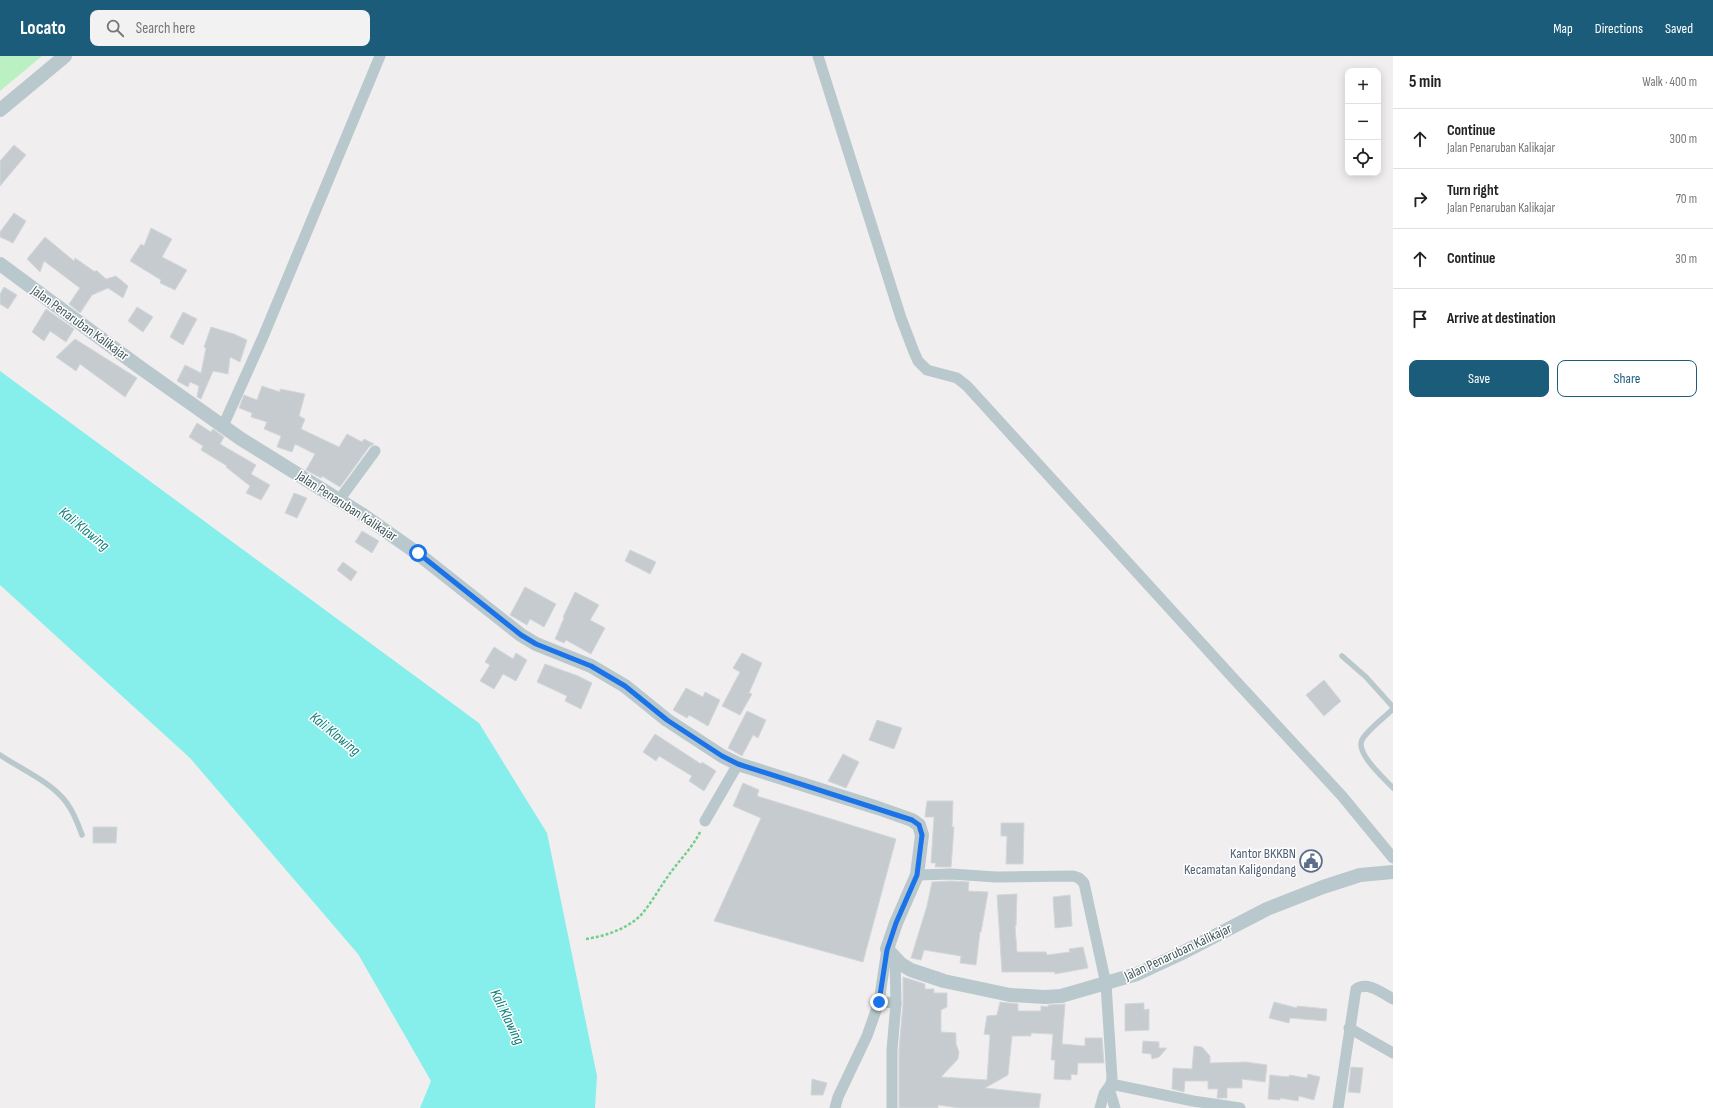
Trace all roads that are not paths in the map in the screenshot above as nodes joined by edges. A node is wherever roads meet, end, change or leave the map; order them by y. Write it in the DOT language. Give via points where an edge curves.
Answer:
graph roads {
  1 [pos="65,56"];
  2 [pos="380,56"];
  3 [pos="818,56"];
  4 [pos="0,110"];
  5 [pos="0,264"];
  6 [pos="223,426"];
  7 [pos="375,451"];
  8 [pos="339,500"];
  9 [pos="1342,656"];
  10 [pos="1393,708"];
  11 [pos="0,755"];
  12 [pos="738,764"];
  13 [pos="1393,788"];
  14 [pos="705,822"];
  15 [pos="82,835"];
  16 [pos="1393,858"];
  17 [pos="1393,872"];
  18 [pos="917,875"];
  19 [pos="891,954"];
  20 [pos="1106,984"];
  21 [pos="1393,999"];
  22 [pos="879,1002"];
  23 [pos="896,1004"];
  24 [pos="1349,1028"];
  25 [pos="1393,1053"];
  26 [pos="1110,1086"];
  27 [pos="835,1108"];
  28 [pos="892,1108"];
  29 [pos="1100,1108"];
  30 [pos="1115,1108"];
  31 [pos="1240,1108"];
  32 [pos="1338,1108"];
  1 -- 4 [label="street"];
  2 -- 6 [label="street"];
  3 -- 16 [label="street" via="900,318 918,361 927,370 957,378 967,386 1342,796"];
  5 -- 6 [label="street, Jalan Penaruban Kalikajar"];
  6 -- 8 [label="street, Jalan Penaruban Kalikajar"];
  7 -- 8 [label="street"];
  8 -- 12 [label="street, Jalan Penaruban Kalikajar" via="418,553 521,635 598,670 625,686 667,720"];
  9 -- 10 [label="lane" via="1366,677"];
  10 -- 13 [label="lane" via="1366,734 1361,745 1364,755"];
  11 -- 15 [label="lane" via="54,789 75,815"];
  12 -- 14 [label="street"];
  12 -- 18 [label="street, Jalan Penaruban Kalikajar" via="912,820 919,825 922,835"];
  17 -- 20 [label="street, Jalan Penaruban Kalikajar" via="1360,875 1323,887 1267,909 1137,974"];
  18 -- 19 [label="street, Jalan Penaruban Kalikajar" via="896,923"];
  18 -- 20 [label="street" via="1079,878 1084,883"];
  19 -- 20 [label="street, Jalan Penaruban Kalikajar" via="911,970 926,976 1010,995 1061,996"];
  19 -- 22 [label="street"];
  19 -- 23 [label="street"];
  20 -- 26 [label="street" via="1112,1078"];
  21 -- 24 [label="street" via="1367,985 1356,989"];
  22 -- 23 [label="street"];
  22 -- 27 [label="street"];
  23 -- 28 [label="street" via="892,1050"];
  24 -- 25 [label="street"];
  24 -- 32 [label="street"];
  26 -- 29 [label="street" via="1104,1094"];
  26 -- 30 [label="street"];
  26 -- 31 [label="street"];
}
